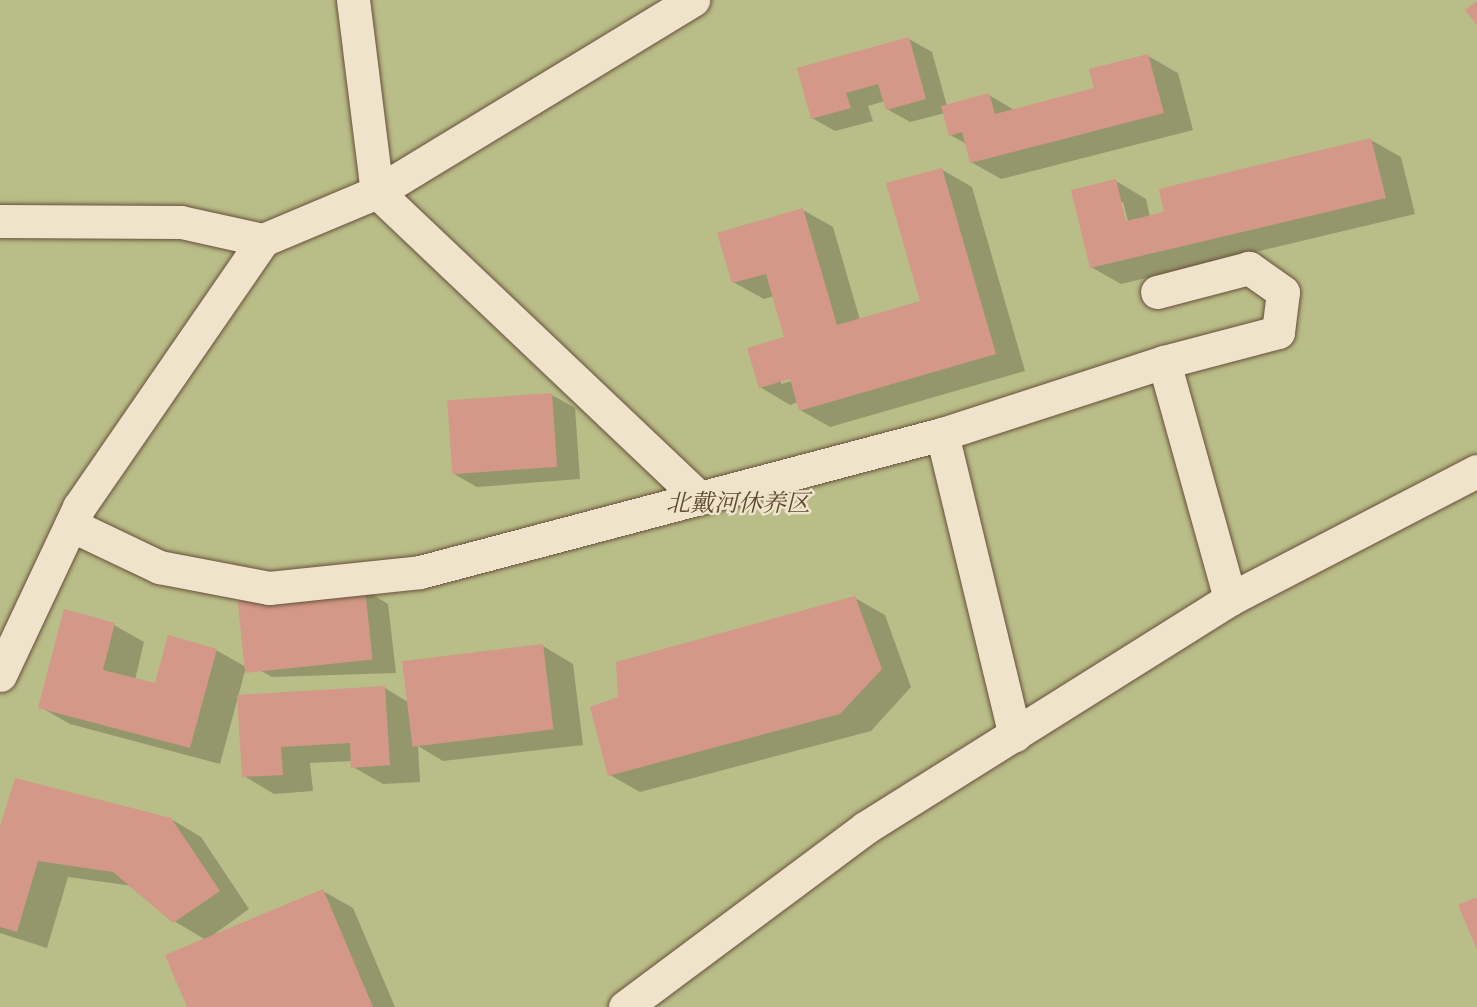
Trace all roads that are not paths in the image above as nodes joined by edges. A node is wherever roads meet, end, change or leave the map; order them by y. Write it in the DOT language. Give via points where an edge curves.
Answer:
graph roads {
  1 [pos="353,0"];
  2 [pos="693,0"];
  3 [pos="377,192"];
  4 [pos="0,221"];
  5 [pos="263,240"];
  6 [pos="1157,292"];
  7 [pos="1164,362"];
  8 [pos="942,435"];
  9 [pos="1477,471"];
  10 [pos="699,498"];
  11 [pos="71,525"];
  12 [pos="1230,599"];
  13 [pos="0,675"];
  14 [pos="1015,735"];
  15 [pos="625,1007"];
  1 -- 3 [label="street"];
  2 -- 3 [label="street"];
  3 -- 5 [label="street"];
  3 -- 10 [label="street"];
  4 -- 5 [label="street" via="180,222"];
  5 -- 11 [label="street"];
  6 -- 7 [label="street" via="1249,268 1283,292 1278,331"];
  7 -- 8 [label="street"];
  7 -- 12 [label="street"];
  8 -- 10 [label="street"];
  8 -- 14 [label="street"];
  9 -- 12 [label="street"];
  10 -- 11 [label="street" via="420,572 269,587 159,567"];
  11 -- 13 [label="street"];
  12 -- 14 [label="street"];
  14 -- 15 [label="street" via="865,828"];
}
